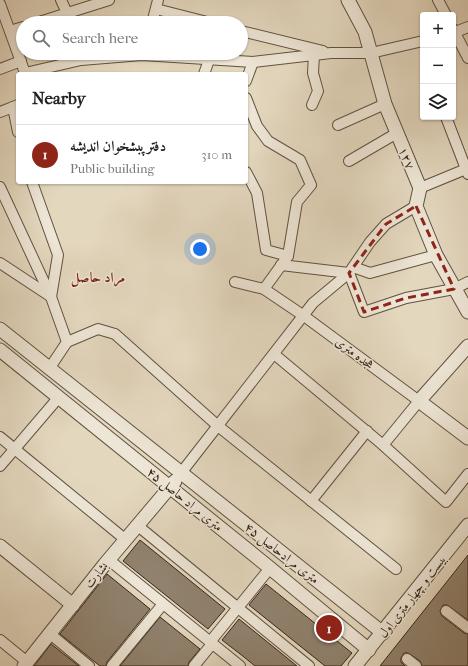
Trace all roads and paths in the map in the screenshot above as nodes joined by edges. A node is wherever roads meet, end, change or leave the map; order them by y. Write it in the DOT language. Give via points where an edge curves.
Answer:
graph roads {
  1 [pos="61,0"];
  2 [pos="109,0"];
  3 [pos="348,0"];
  4 [pos="438,0"];
  5 [pos="0,4"];
  6 [pos="157,5"];
  7 [pos="444,12"];
  8 [pos="67,13"];
  9 [pos="58,16"];
  10 [pos="154,16"];
  11 [pos="189,16"];
  12 [pos="468,27"];
  13 [pos="16,29"];
  14 [pos="456,30"];
  15 [pos="10,31"];
  16 [pos="248,33"];
  17 [pos="456,35"];
  18 [pos="420,42"];
  19 [pos="16,47"];
  20 [pos="331,53"];
  21 [pos="371,53"];
  22 [pos="314,55"];
  23 [pos="468,58"];
  24 [pos="81,60"];
  25 [pos="209,60"];
  26 [pos="21,61"];
  27 [pos="253,62"];
  28 [pos="0,69"];
  29 [pos="25,72"];
  30 [pos="29,72"];
  31 [pos="205,72"];
  32 [pos="248,76"];
  33 [pos="248,103"];
  34 [pos="385,104"];
  35 [pos="312,105"];
  36 [pos="16,106"];
  37 [pos="0,112"];
  38 [pos="447,120"];
  39 [pos="338,125"];
  40 [pos="397,133"];
  41 [pos="349,160"];
  42 [pos="467,172"];
  43 [pos="248,176"];
  44 [pos="33,184"];
  45 [pos="0,187"];
  46 [pos="420,188"];
  47 [pos="416,206"];
  48 [pos="436,255"];
  49 [pos="288,256"];
  50 [pos="0,263"];
  51 [pos="281,265"];
  52 [pos="351,270"];
  53 [pos="235,282"];
  54 [pos="468,282"];
  55 [pos="264,289"];
  56 [pos="454,289"];
  57 [pos="51,296"];
  58 [pos="468,312"];
  59 [pos="304,316"];
  60 [pos="0,329"];
  61 [pos="67,342"];
  62 [pos="468,346"];
  63 [pos="0,350"];
  64 [pos="274,354"];
  65 [pos="464,357"];
  66 [pos="49,369"];
  67 [pos="59,397"];
  68 [pos="419,401"];
  69 [pos="218,426"];
  70 [pos="367,431"];
  71 [pos="0,437"];
  72 [pos="468,438"];
  73 [pos="383,445"];
  74 [pos="14,449"];
  75 [pos="0,466"];
  76 [pos="181,473"];
  77 [pos="468,474"];
  78 [pos="170,487"];
  79 [pos="311,500"];
  80 [pos="138,526"];
  81 [pos="467,527"];
  82 [pos="126,540"];
  83 [pos="0,546"];
  84 [pos="109,560"];
  85 [pos="270,568"];
  86 [pos="396,569"];
  87 [pos="163,604"];
  88 [pos="73,605"];
  89 [pos="237,608"];
  90 [pos="446,611"];
  91 [pos="468,628"];
  92 [pos="50,633"];
  93 [pos="383,633"];
  94 [pos="0,640"];
  95 [pos="211,642"];
  96 [pos="369,650"];
  97 [pos="407,659"];
  98 [pos="25,664"];
  99 [pos="89,666"];
  100 [pos="112,666"];
  101 [pos="194,666"];
  102 [pos="240,666"];
  103 [pos="309,666"];
  104 [pos="356,666"];
  105 [pos="416,666"];
  1 -- 8 [label="street"];
  2 -- 8 [label="street"];
  3 -- 21 [label="street, ۱۲۷" via="365,32"];
  4 -- 7 [label="street"];
  5 -- 15 [label="street"];
  6 -- 10 [label="street"];
  6 -- 11 [label="street"];
  8 -- 9 [label="street"];
  12 -- 14 [label="street"];
  13 -- 15 [label="street"];
  15 -- 19 [label="street"];
  16 -- 20 [label="street"];
  17 -- 23 [label="street"];
  18 -- 21 [label="street"];
  20 -- 21 [label="street"];
  20 -- 22 [label="street"];
  21 -- 34 [label="street, ۱۲۷"];
  22 -- 27 [label="street"];
  22 -- 35 [label="street" via="313,73 318,90"];
  24 -- 30 [label="street"];
  25 -- 27 [label="street"];
  25 -- 31 [label="street"];
  26 -- 28 [label="street"];
  26 -- 29 [label="street"];
  27 -- 32 [label="street"];
  33 -- 49 [label="street" via="257,126 268,141 300,160 311,185 297,202"];
  34 -- 39 [label="street"];
  34 -- 40 [label="street, ۱۲۷"];
  36 -- 37 [label="street"];
  38 -- 42 [label="street"];
  40 -- 41 [label="street"];
  40 -- 46 [label="street, ۱۲۷"];
  42 -- 46 [label="street"];
  43 -- 49 [label="street" via="257,193 266,250"];
  44 -- 57 [label="street" via="58,255"];
  45 -- 57 [label="street"];
  46 -- 47 [label="street"];
  47 -- 48 [label="street"];
  47 -- 52 [label="street" via="386,224"];
  48 -- 52 [label="street" via="370,273"];
  48 -- 56 [label="street"];
  49 -- 51 [label="street"];
  50 -- 57 [label="street"];
  51 -- 52 [label="street"];
  51 -- 55 [label="street"];
  52 -- 56 [label="street" via="364,312 406,298"];
  52 -- 59 [label="street" via="313,304"];
  53 -- 55 [label="street, هجده متری"];
  54 -- 56 [label="street"];
  55 -- 59 [label="street, هجده متری"];
  56 -- 58 [label="street"];
  57 -- 61 [label="street"];
  59 -- 64 [label="street"];
  59 -- 68 [label="street, هجده متری"];
  60 -- 66 [label="street, ۴۵ متری مراد حاصل"];
  61 -- 66 [label="street"];
  61 -- 69 [label="street" via="98,328 115,334"];
  62 -- 65 [label="street"];
  63 -- 67 [label="street, ۴۵ متری مراد حاصل"];
  64 -- 69 [label="street"];
  64 -- 70 [label="street"];
  65 -- 68 [label="street"];
  66 -- 76 [label="street, ۴۵ متری مراد حاصل"];
  67 -- 74 [label="street"];
  67 -- 78 [label="street, ۴۵ متری مراد حاصل"];
  68 -- 72 [label="street, هجده متری"];
  68 -- 73 [label="street"];
  69 -- 76 [label="street"];
  69 -- 79 [label="street"];
  70 -- 73 [label="street"];
  70 -- 79 [label="street"];
  71 -- 74 [label="street"];
  73 -- 77 [label="street" via="446,502"];
  74 -- 75 [label="street"];
  74 -- 82 [label="street"];
  76 -- 78 [label="street, بشارت"];
  76 -- 93 [label="street, ۴۵ متری مرادحاصل"];
  78 -- 80 [label="street, بشارت"];
  78 -- 85 [label="street, ۴۵ متری مراد حاصل"];
  79 -- 86 [label="street"];
  80 -- 82 [label="street, بشارت"];
  80 -- 89 [label="street"];
  81 -- 93 [label="street, بیست و چهار متری اول"];
  82 -- 84 [label="street, بشارت"];
  83 -- 88 [label="street"];
  84 -- 87 [label="street"];
  84 -- 88 [label="street, بشارت"];
  85 -- 89 [label="street"];
  85 -- 96 [label="street, ۴۵ متری مراد حاصل"];
  87 -- 95 [label="street"];
  87 -- 100 [label="street"];
  88 -- 92 [label="street, بشارت"];
  89 -- 95 [label="street"];
  89 -- 103 [label="street"];
  90 -- 91 [label="street"];
  92 -- 98 [label="street, بشارت"];
  92 -- 99 [label="street"];
  93 -- 96 [label="street, بیست و چهار متری اول"];
  94 -- 98 [label="street"];
  95 -- 101 [label="street"];
  95 -- 102 [label="street"];
  96 -- 104 [label="street, بیست و چهار متری اول"];
  97 -- 105 [label="street"];
}
